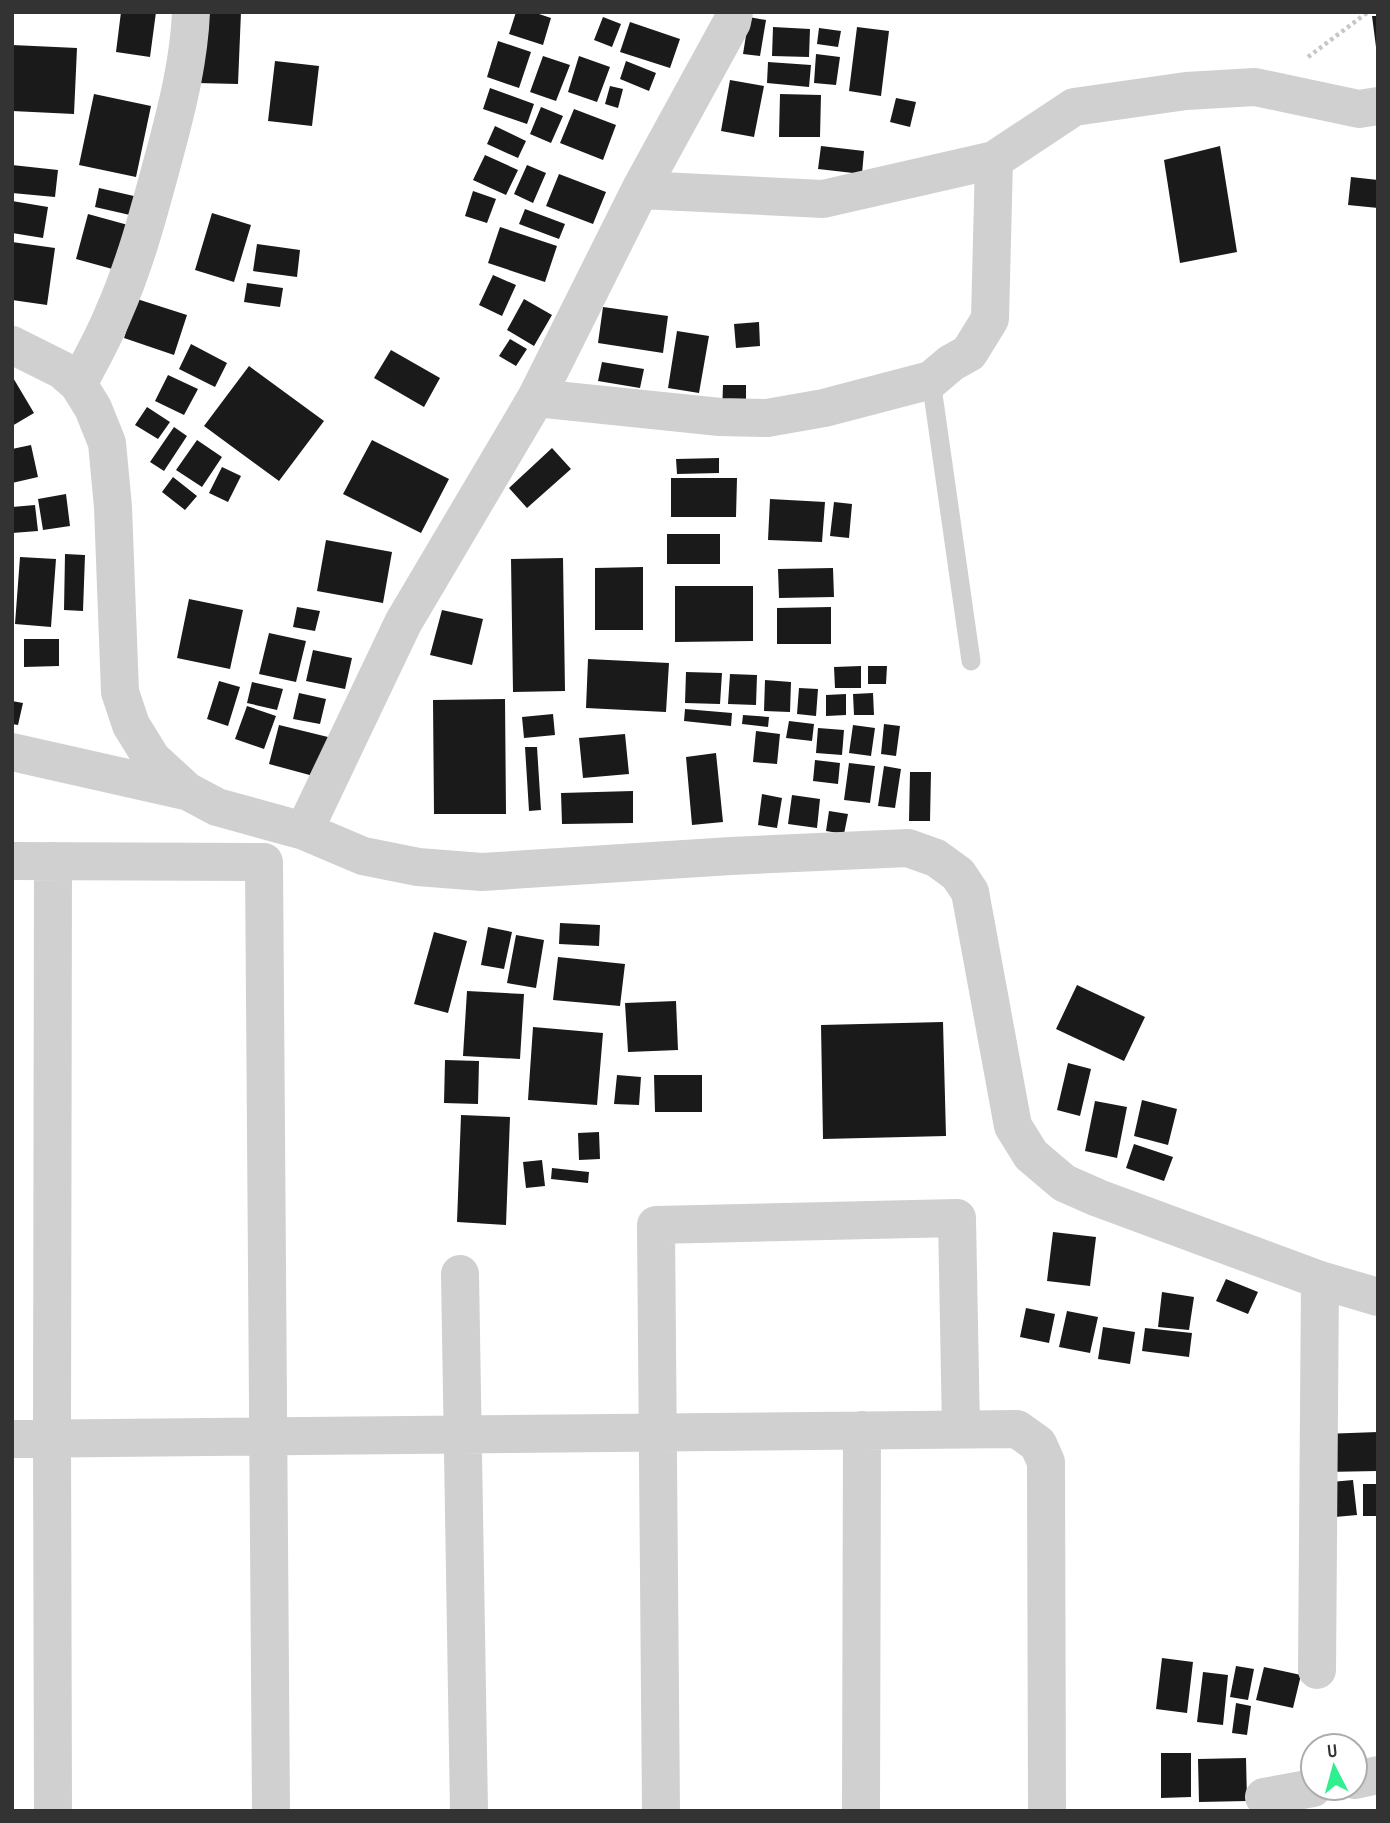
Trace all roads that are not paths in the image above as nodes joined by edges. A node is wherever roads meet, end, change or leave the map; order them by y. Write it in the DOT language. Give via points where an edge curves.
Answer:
graph roads {
  1 [pos="191,12"];
  2 [pos="734,12"];
  3 [pos="1378,106"];
  4 [pos="993,160"];
  5 [pos="640,190"];
  6 [pos="12,345"];
  7 [pos="930,380"];
  8 [pos="78,384"];
  9 [pos="536,398"];
  10 [pos="971,661"];
  11 [pos="12,752"];
  12 [pos="187,791"];
  13 [pos="304,831"];
  14 [pos="12,861"];
  15 [pos="54,861"];
  16 [pos="460,1274"];
  17 [pos="1320,1280"];
  18 [pos="1378,1297"];
  19 [pos="961,1429"];
  20 [pos="862,1430"];
  21 [pos="657,1432"];
  22 [pos="464,1434"];
  23 [pos="269,1436"];
  24 [pos="52,1438"];
  25 [pos="12,1439"];
  26 [pos="1317,1670"];
  27 [pos="1299,1791"];
  28 [pos="1264,1797"];
  29 [pos="53,1811"];
  30 [pos="271,1811"];
  31 [pos="469,1811"];
  32 [pos="661,1811"];
  33 [pos="861,1811"];
  34 [pos="1047,1811"];
  1 -- 8 [label="street" via="182,85 138,247 114,312"];
  2 -- 5 [label="street"];
  3 -- 4 [label="street" via="1359,109 1255,87 1186,91 1074,107"];
  4 -- 5 [label="street" via="823,199"];
  4 -- 7 [label="street" via="990,319 969,353"];
  5 -- 9 [label="street"];
  6 -- 8 [label="street" via="62,370"];
  7 -- 9 [label="street" via="767,418"];
  7 -- 10 [label="lane"];
  8 -- 12 [label="street" via="107,443 114,507 120,692 131,725 152,759"];
  9 -- 13 [label="street" via="403,622"];
  11 -- 12 [label="street"];
  12 -- 13 [label="street" via="217,807"];
  13 -- 17 [label="street" via="363,856 418,867 482,872 908,848 936,858 958,874 971,892 1013,1126 1031,1155 1064,1182 1098,1198"];
  14 -- 15 [label="street"];
  15 -- 23 [label="street" via="264,862"];
  15 -- 24 [label="street"];
  16 -- 22 [label="street"];
  17 -- 18 [label="street"];
  17 -- 26 [label="street"];
  19 -- 20 [label="street"];
  19 -- 21 [label="street" via="957,1218 656,1225"];
  19 -- 34 [label="street" via="1017,1429 1038,1444 1046,1462"];
  20 -- 21 [label="street"];
  20 -- 33 [label="street"];
  21 -- 22 [label="street"];
  21 -- 32 [label="street"];
  22 -- 23 [label="street"];
  22 -- 31 [label="street"];
  23 -- 24 [label="street"];
  23 -- 30 [label="street"];
  24 -- 25 [label="street"];
  24 -- 29 [label="street"];
  27 -- 28 [label="street"];
}
